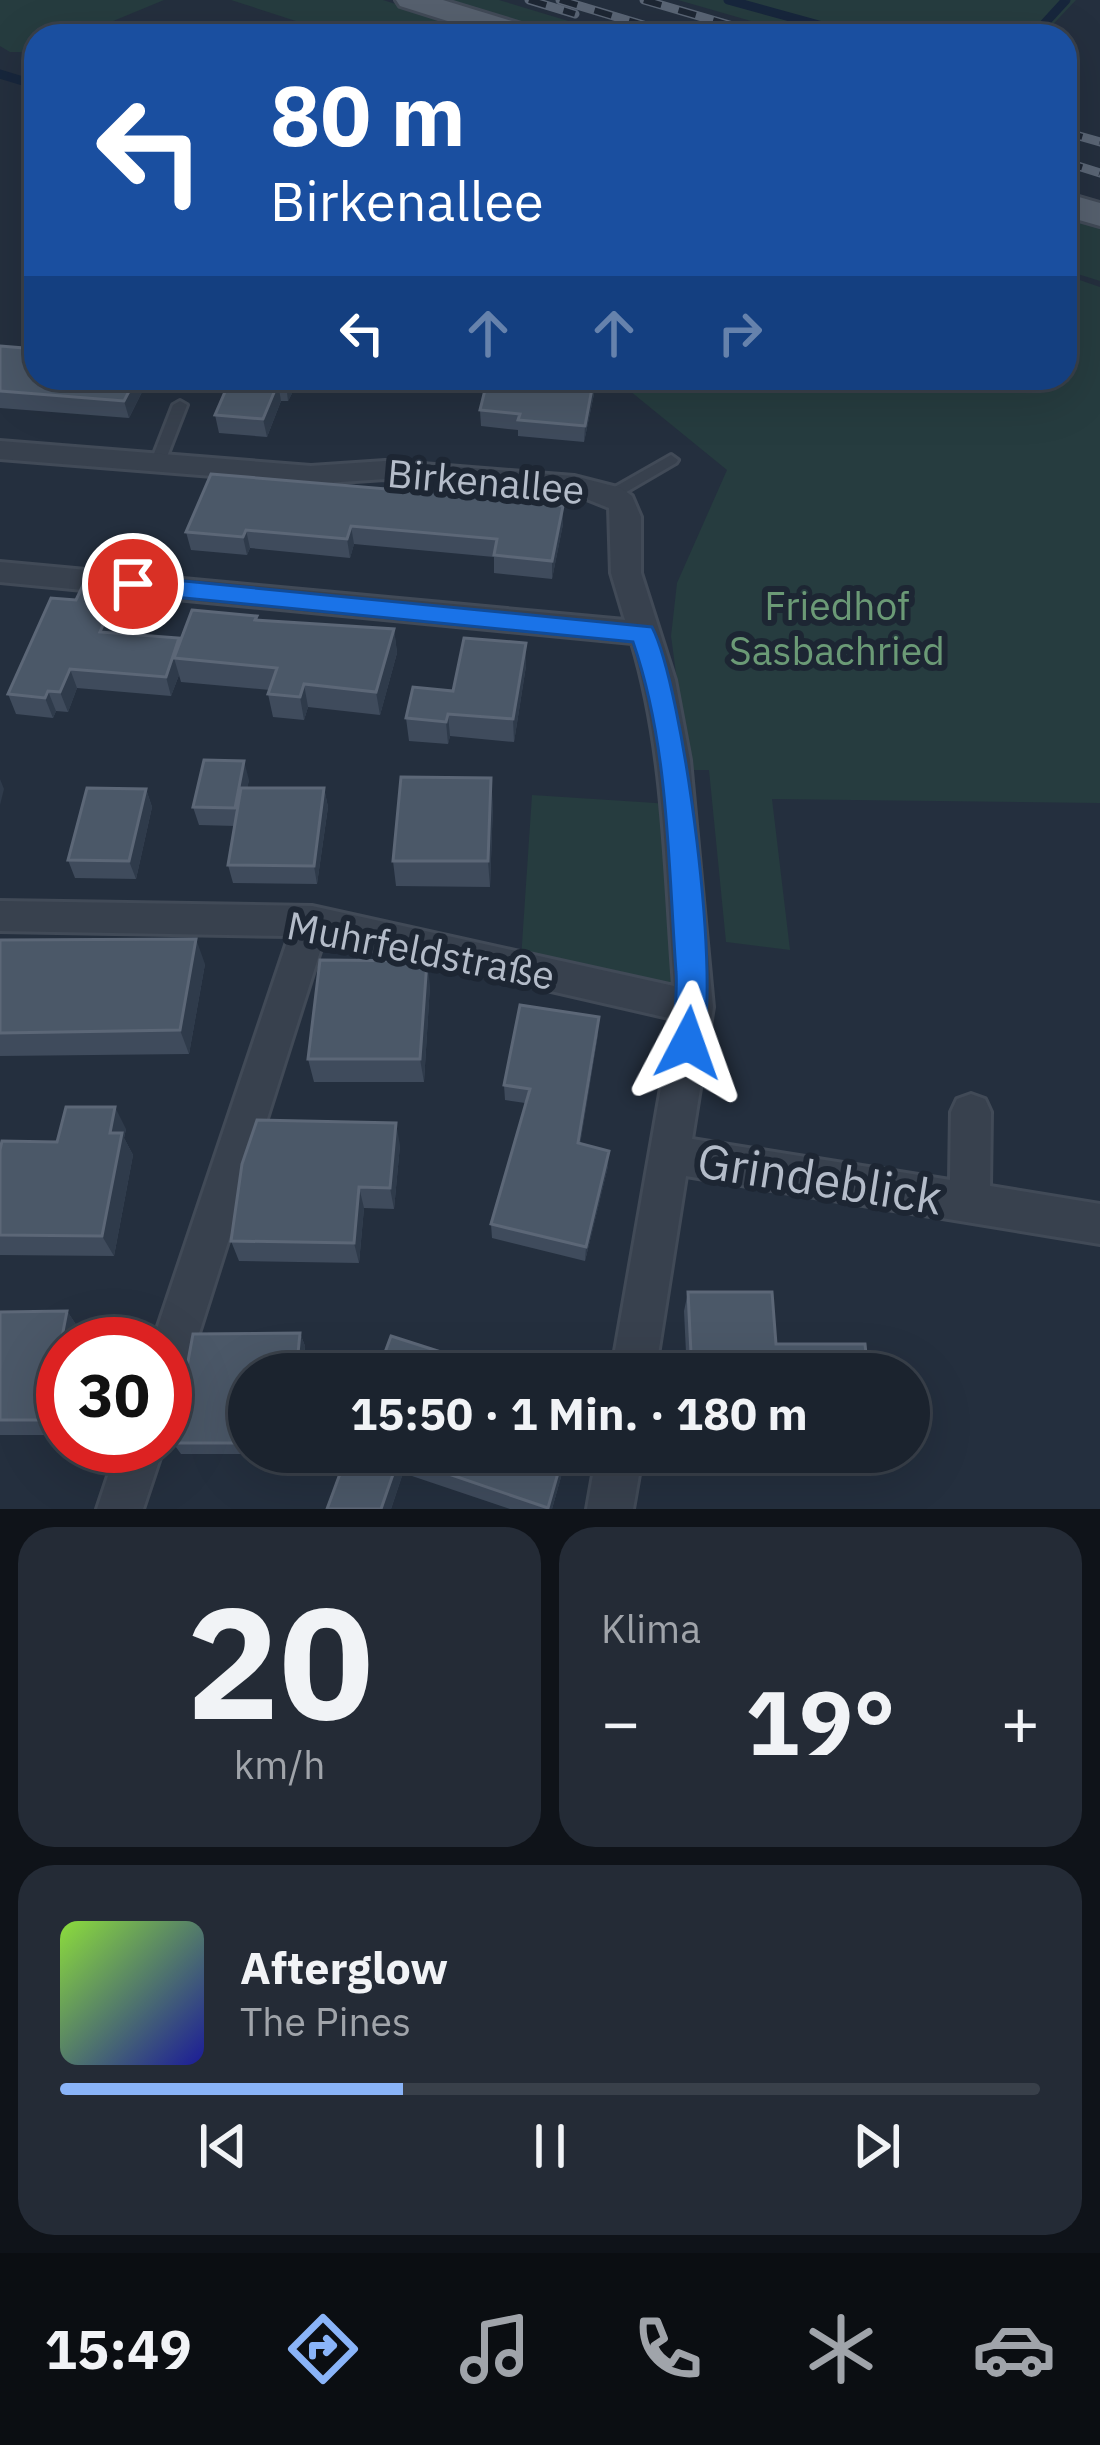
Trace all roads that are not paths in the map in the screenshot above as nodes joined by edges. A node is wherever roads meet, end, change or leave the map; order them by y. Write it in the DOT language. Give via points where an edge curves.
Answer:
graph roads {
  1 [pos="411,0"];
  2 [pos="488,24"];
  3 [pos="180,405"];
  4 [pos="0,450"];
  5 [pos="671,460"];
  6 [pos="157,464"];
  7 [pos="610,495"];
  8 [pos="0,572"];
  9 [pos="643,633"];
  10 [pos="0,916"];
  11 [pos="312,922"];
  12 [pos="694,1007"];
  13 [pos="971,1112"];
  14 [pos="669,1154"];
  15 [pos="970,1203"];
  16 [pos="1100,1224"];
  17 [pos="183,1317"];
  18 [pos="636,1353"];
  19 [pos="132,1473"];
  20 [pos="616,1473"];
  21 [pos="120,1509"];
  22 [pos="610,1509"];
  1 -- 2 [label="main road"];
  3 -- 6 [label="lane"];
  4 -- 6 [label="street, Birkenallee"];
  5 -- 7 [label="lane"];
  6 -- 7 [label="street, Birkenallee" via="311,476 385,470 574,484"];
  7 -- 9 [label="street, Birkenallee" via="627,517 626,574"];
  8 -- 9 [label="street"];
  9 -- 12 [label="street, Birkenallee" via="673,760"];
  10 -- 11 [label="street, Muhrfeldstraße"];
  11 -- 12 [label="street, Muhrfeldstraße"];
  11 -- 17 [label="street"];
  12 -- 14 [label="street, Birkenallee"];
  13 -- 15 [label="street, Grindeblick"];
  14 -- 15 [label="street, Grindeblick"];
  14 -- 18 [label="street, Birkenallee"];
  15 -- 16 [label="street, Grindeblick"];
  19 -- 21 [label="street"];
  20 -- 22 [label="street"];
}
